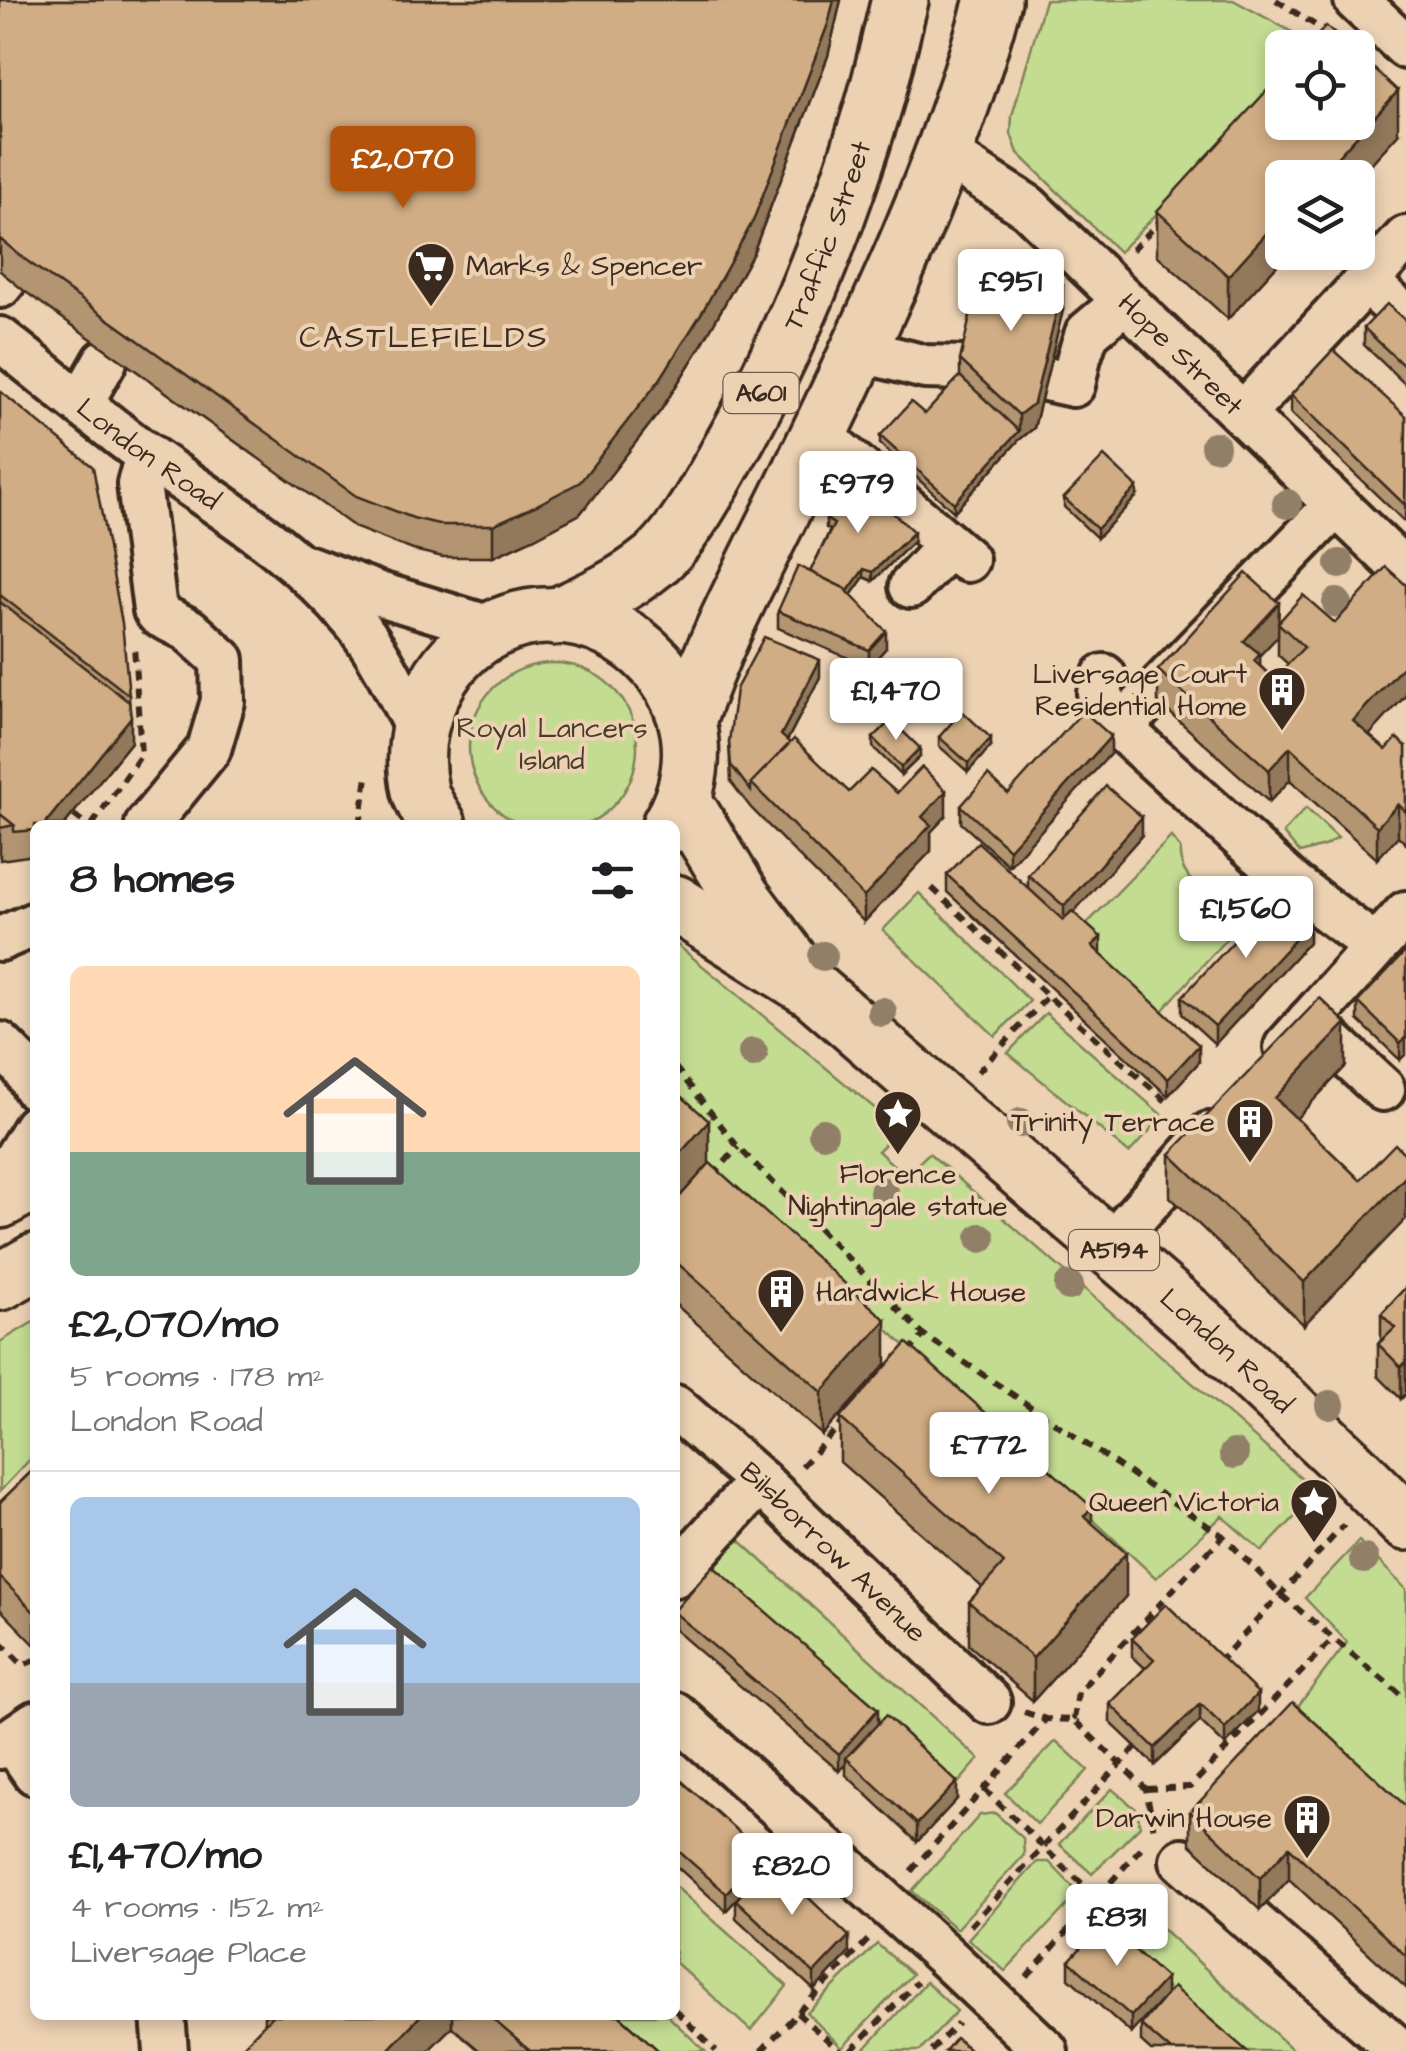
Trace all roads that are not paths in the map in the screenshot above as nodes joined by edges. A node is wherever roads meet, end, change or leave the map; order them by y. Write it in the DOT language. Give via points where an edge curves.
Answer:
graph roads {
  1 [pos="900,0"];
  2 [pos="993,0"];
  3 [pos="1356,0"];
  4 [pos="1406,47"];
  5 [pos="944,152"];
  6 [pos="83,236"];
  7 [pos="1406,238"];
  8 [pos="1366,281"];
  9 [pos="0,286"];
  10 [pos="1114,290"];
  11 [pos="1406,317"];
  12 [pos="0,339"];
  13 [pos="858,350"];
  14 [pos="105,361"];
  15 [pos="964,368"];
  16 [pos="1046,380"];
  17 [pos="80,403"];
  18 [pos="1243,414"];
  19 [pos="819,434"];
  20 [pos="147,455"];
  21 [pos="1336,506"];
  22 [pos="300,564"];
  23 [pos="1406,572"];
  24 [pos="912,586"];
  25 [pos="555,617"];
  26 [pos="494,629"];
  27 [pos="1104,676"];
  28 [pos="687,722"];
  29 [pos="1120,728"];
  30 [pos="419,732"];
  31 [pos="676,813"];
  32 [pos="393,819"];
  33 [pos="152,820"];
  34 [pos="680,907"];
  35 [pos="1406,913"];
  36 [pos="30,926"];
  37 [pos="0,940"];
  38 [pos="1376,946"];
  39 [pos="813,990"];
  40 [pos="1309,1021"];
  41 [pos="0,1044"];
  42 [pos="30,1078"];
  43 [pos="1382,1089"];
  44 [pos="30,1135"];
  45 [pos="0,1184"];
  46 [pos="30,1184"];
  47 [pos="0,1200"];
  48 [pos="1109,1246"];
  49 [pos="30,1265"];
  50 [pos="0,1282"];
  51 [pos="680,1411"];
  52 [pos="767,1489"];
  53 [pos="1406,1522"];
  54 [pos="680,1570"];
  55 [pos="990,1702"];
  56 [pos="680,1718"];
  57 [pos="1168,1846"];
  58 [pos="163,2020"];
  59 [pos="166,2051"];
  60 [pos="1046,2051"];
  61 [pos="1400,2051"];
  1 -- 25 [label="main road, Traffic Street / A601" via="831,232 745,425 674,542 604,594"];
  2 -- 5 [label="main road, A601"];
  3 -- 4 [label="street"];
  5 -- 10 [label="street, Hope Street" via="1028,207"];
  5 -- 13 [label="main road, A601"];
  6 -- 9 [label="street" via="45,244"];
  7 -- 8 [label="street"];
  8 -- 11 [label="street"];
  8 -- 18 [label="street"];
  10 -- 16 [label="street" via="1088,333 1073,385"];
  10 -- 18 [label="street, Hope Street"];
  12 -- 17 [label="street, London Road"];
  13 -- 15 [label="street" via="925,367"];
  13 -- 19 [label="main road, A601"];
  14 -- 17 [label="street"];
  17 -- 20 [label="street, London Road"];
  18 -- 21 [label="street, Hope Street"];
  19 -- 24 [label="street" via="958,553"];
  19 -- 28 [label="main road, A601" via="708,662"];
  20 -- 22 [label="street, London Road"];
  20 -- 33 [label="street" via="139,484 155,610 222,660 223,701 210,749"];
  21 -- 23 [label="street, Hope Street"];
  21 -- 29 [label="street"];
  22 -- 26 [label="street, London Road"];
  22 -- 30 [label="street, London Road" via="361,630"];
  25 -- 26 [label="main road, A601"];
  25 -- 28 [label="main road, A601" via="600,624 639,646 670,680"];
  26 -- 30 [label="main road, A601" via="443,673"];
  27 -- 29 [label="street" via="1099,692"];
  28 -- 31 [label="main road, A601" via="689,775"];
  29 -- 38 [label="street" via="1295,886"];
  30 -- 32 [label="main road, A601" via="418,768"];
  31 -- 39 [label="main road, London Road"];
  34 -- 39 [label="main road, London Road / A5194"];
  35 -- 38 [label="street"];
  36 -- 37 [label="street"];
  38 -- 40 [label="street"];
  39 -- 48 [label="main road, London Road / A5194"];
  40 -- 43 [label="street"];
  40 -- 48 [label="street"];
  41 -- 42 [label="street"];
  44 -- 45 [label="street"];
  46 -- 47 [label="main road"];
  48 -- 53 [label="main road, London Road / A5194"];
  49 -- 50 [label="main road"];
  51 -- 52 [label="street, Bilsborrow Avenue"];
  52 -- 54 [label="street"];
  52 -- 55 [label="street, Bilsborrow Avenue"];
  56 -- 60 [label="street"];
  57 -- 61 [label="street"];
  58 -- 59 [label="street"];
}
